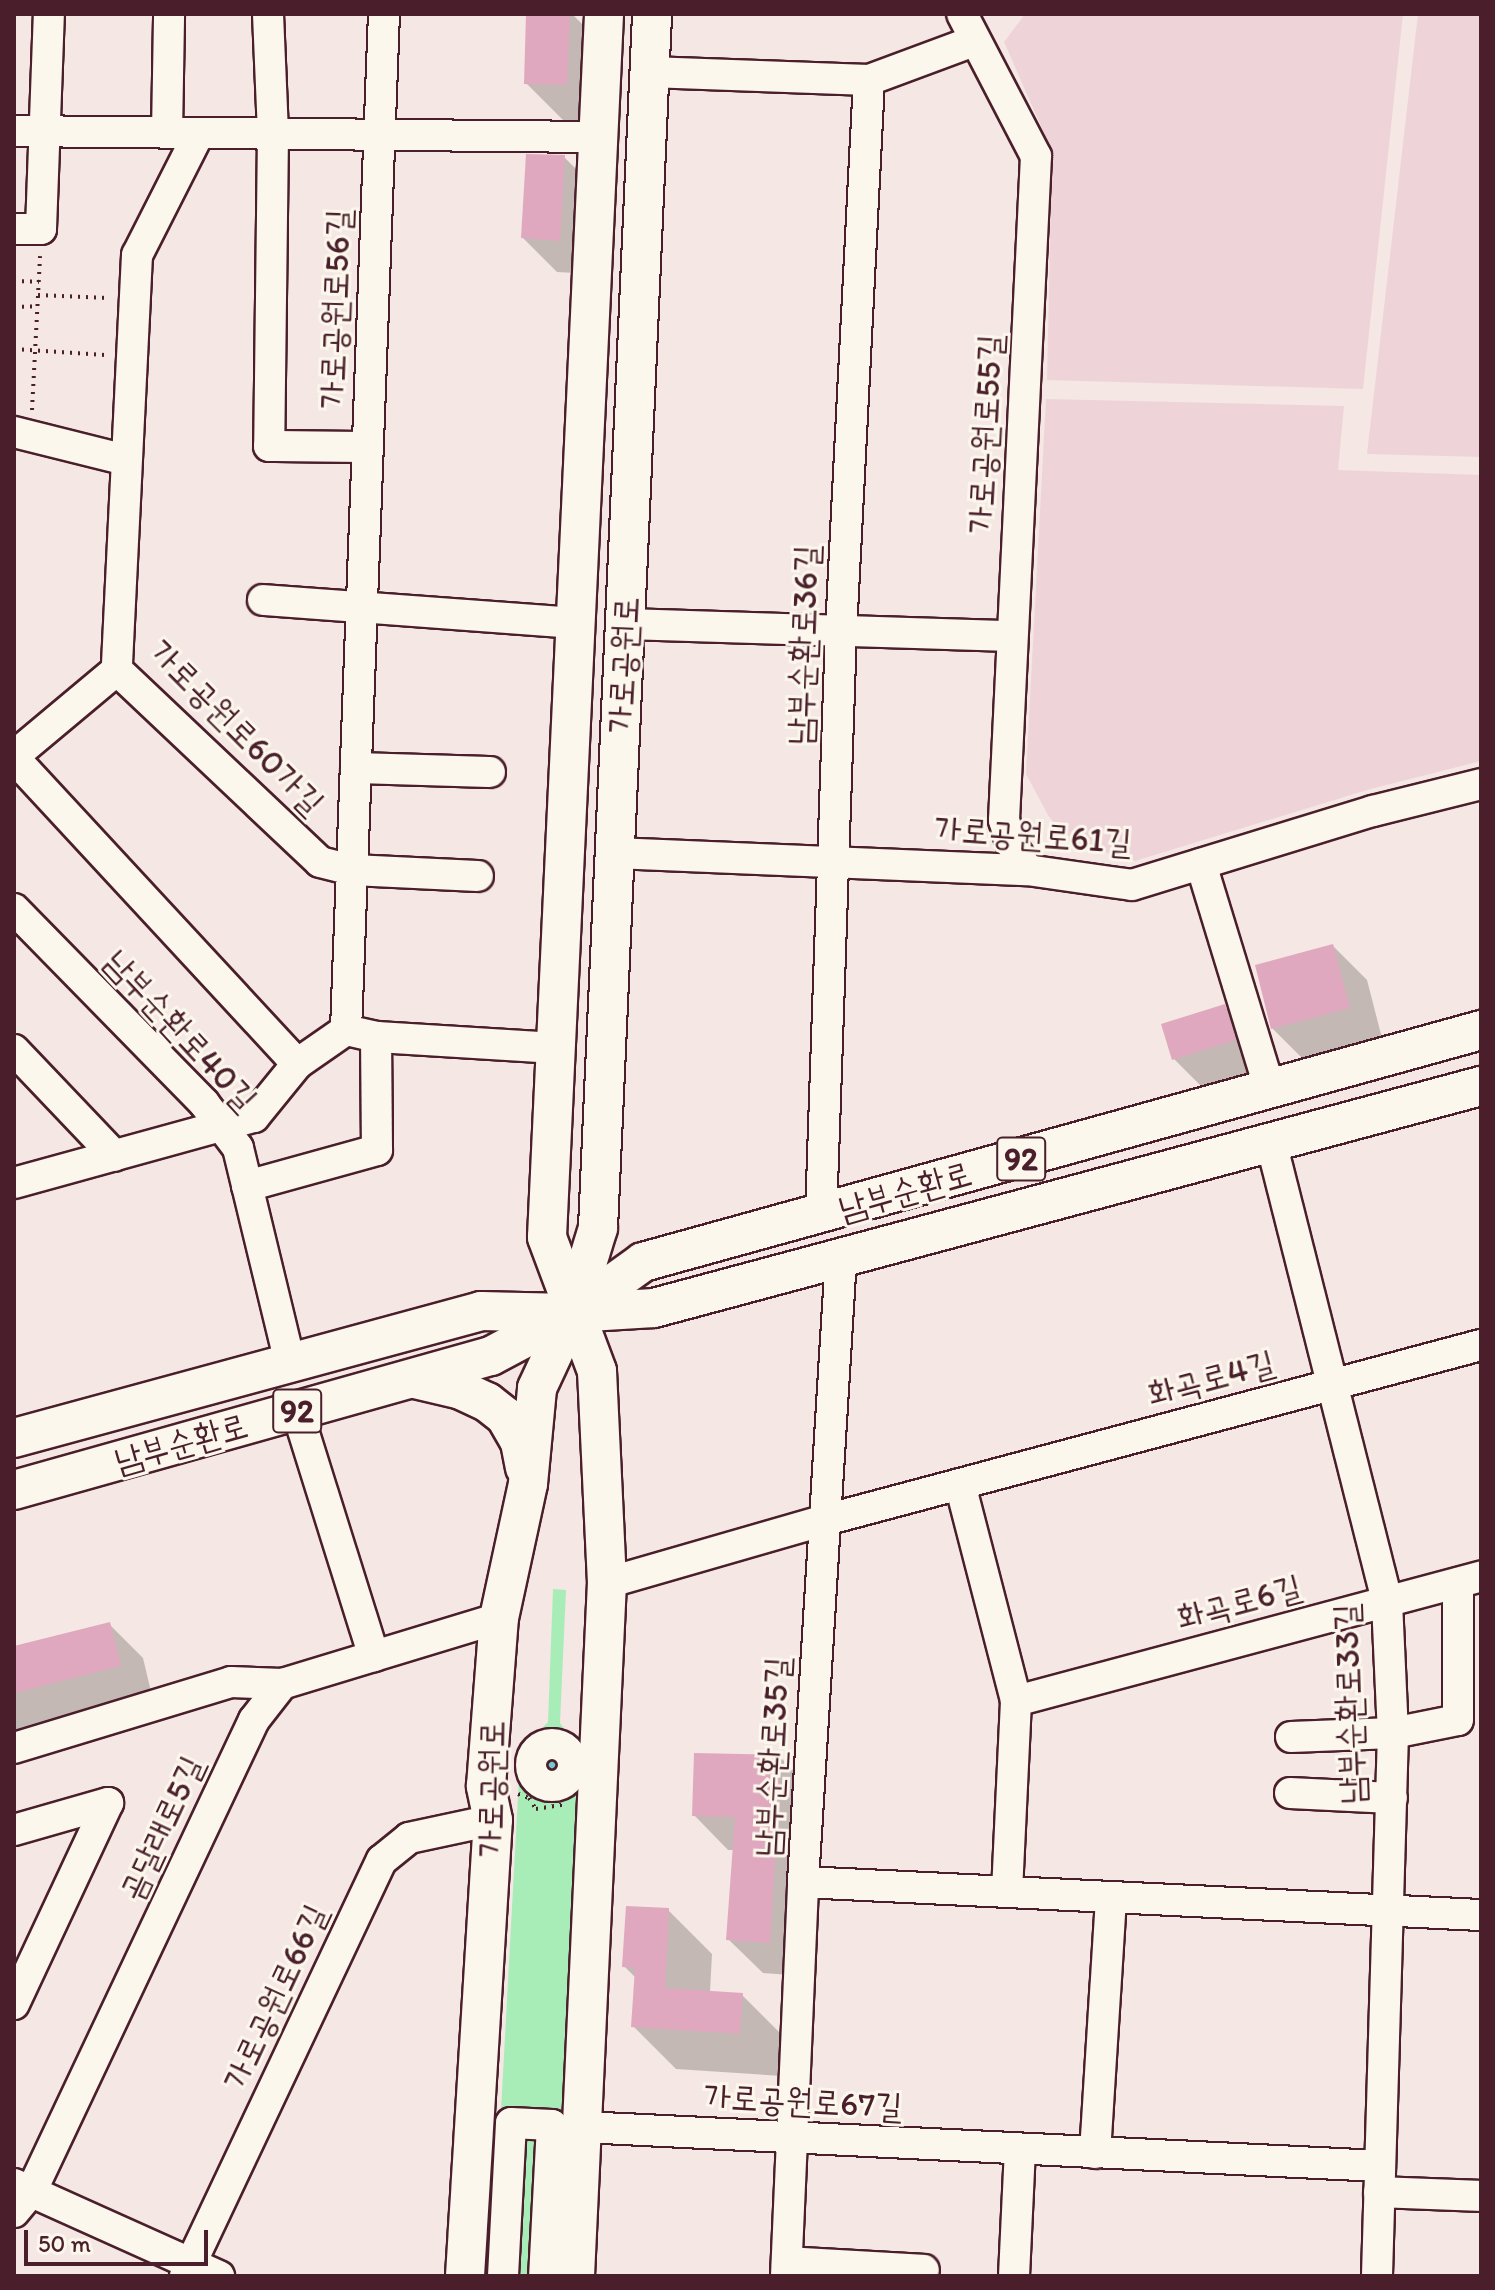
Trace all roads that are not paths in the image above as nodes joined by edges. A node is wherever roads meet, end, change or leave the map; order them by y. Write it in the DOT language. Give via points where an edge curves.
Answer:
graph roads {
  1 [pos="49,14"];
  2 [pos="169,14"];
  3 [pos="268,14"];
  4 [pos="384,14"];
  5 [pos="604,14"];
  6 [pos="652,14"];
  7 [pos="968,28"];
  8 [pos="649,72"];
  9 [pos="869,80"];
  10 [pos="14,131"];
  11 [pos="44,132"];
  12 [pos="167,133"];
  13 [pos="199,133"];
  14 [pos="273,134"];
  15 [pos="380,135"];
  16 [pos="598,137"];
  17 [pos="28,229"];
  18 [pos="22,435"];
  19 [pos="368,447"];
  20 [pos="126,460"];
  21 [pos="263,600"];
  22 [pos="362,606"];
  23 [pos="577,623"];
  24 [pos="625,624"];
  25 [pos="841,631"];
  26 [pos="1012,636"];
  27 [pos="117,670"];
  28 [pos="14,757"];
  29 [pos="356,768"];
  30 [pos="490,772"];
  31 [pos="1481,784"];
  32 [pos="614,853"];
  33 [pos="832,862"];
  34 [pos="1201,864"];
  35 [pos="352,870"];
  36 [pos="1027,870"];
  37 [pos="478,876"];
  38 [pos="14,909"];
  39 [pos="346,1030"];
  40 [pos="1481,1030"];
  41 [pos="376,1037"];
  42 [pos="557,1048"];
  43 [pos="14,1050"];
  44 [pos="297,1064"];
  45 [pos="1481,1086"];
  46 [pos="1270,1089"];
  47 [pos="223,1127"];
  48 [pos="1271,1142"];
  49 [pos="115,1156"];
  50 [pos="14,1183"];
  51 [pos="247,1186"];
  52 [pos="821,1215"];
  53 [pos="841,1258"];
  54 [pos="572,1313"];
  55 [pos="1481,1345"];
  56 [pos="290,1363"];
  57 [pos="413,1378"];
  58 [pos="1332,1385"];
  59 [pos="297,1411"];
  60 [pos="14,1438"];
  61 [pos="528,1484"];
  62 [pos="960,1484"];
  63 [pos="14,1490"];
  64 [pos="825,1520"];
  65 [pos="1469,1580"];
  66 [pos="607,1583"];
  67 [pos="1387,1602"];
  68 [pos="499,1618"];
  69 [pos="374,1656"];
  70 [pos="282,1684"];
  71 [pos="1016,1701"];
  72 [pos="1393,1733"];
  73 [pos="1291,1737"];
  74 [pos="14,1748"];
  75 [pos="530,1768"];
  76 [pos="572,1771"];
  77 [pos="1290,1793"];
  78 [pos="1392,1798"];
  79 [pos="493,1820"];
  80 [pos="14,1830"];
  81 [pos="803,1882"];
  82 [pos="1007,1892"];
  83 [pos="1111,1897"];
  84 [pos="1389,1910"];
  85 [pos="1481,1915"];
  86 [pos="14,2004"];
  87 [pos="582,2127"];
  88 [pos="792,2139"];
  89 [pos="1020,2149"];
  90 [pos="1095,2153"];
  91 [pos="1379,2179"];
  92 [pos="20,2196"];
  93 [pos="1481,2196"];
  94 [pos="786,2269"];
  95 [pos="188,2270"];
  96 [pos="924,2270"];
  97 [pos="219,2276"];
  98 [pos="465,2276"];
  99 [pos="503,2276"];
  100 [pos="544,2276"];
  101 [pos="575,2276"];
  102 [pos="1014,2276"];
  103 [pos="1377,2276"];
  1 -- 11 [label="street"];
  2 -- 12 [label="street"];
  3 -- 14 [label="street"];
  4 -- 15 [label="street, 가로공원로56길"];
  5 -- 16 [label="main road, 가로공원로"];
  6 -- 8 [label="main road, 가로공원로"];
  7 -- 9 [label="street"];
  7 -- 26 [label="street, 가로공원로55길" via="1036,156"];
  8 -- 9 [label="street"];
  8 -- 24 [label="main road, 가로공원로"];
  9 -- 25 [label="street, 남부순환로36길"];
  10 -- 11 [label="street"];
  11 -- 12 [label="street"];
  11 -- 17 [label="street"];
  12 -- 13 [label="street"];
  13 -- 14 [label="street"];
  13 -- 20 [label="street, 가로공원로60가길" via="137,255"];
  14 -- 15 [label="street"];
  14 -- 19 [label="street" via="269,446"];
  15 -- 16 [label="street"];
  15 -- 19 [label="street, 가로공원로56길"];
  16 -- 23 [label="main road, 가로공원로"];
  18 -- 20 [label="street"];
  19 -- 22 [label="street, 가로공원로56길"];
  20 -- 27 [label="street, 가로공원로60가길"];
  21 -- 22 [label="street"];
  22 -- 23 [label="street, 가로공원로"];
  22 -- 29 [label="street, 가로공원로56길"];
  23 -- 42 [label="main road, 가로공원로"];
  24 -- 25 [label="street"];
  24 -- 32 [label="main road, 가로공원로"];
  25 -- 26 [label="street"];
  25 -- 33 [label="street, 남부순환로36길"];
  26 -- 36 [label="street, 가로공원로55길" via="1004,820"];
  27 -- 28 [label="street"];
  27 -- 35 [label="street, 가로공원로60가길" via="320,862"];
  28 -- 44 [label="street"];
  29 -- 30 [label="street"];
  29 -- 35 [label="street, 가로공원로56길"];
  31 -- 34 [label="street, 가로공원로61길"];
  32 -- 33 [label="street, 가로공원로61길"];
  32 -- 54 [label="main road, 가로공원로" via="598,1228"];
  33 -- 36 [label="street, 가로공원로61길"];
  33 -- 52 [label="street, 남부순환로36길"];
  34 -- 36 [label="street, 가로공원로61길" via="1132,885"];
  34 -- 46 [label="street"];
  35 -- 37 [label="street"];
  35 -- 39 [label="street, 가로공원로56길"];
  38 -- 47 [label="street, 남부순환로40길"];
  39 -- 41 [label="street"];
  39 -- 44 [label="street"];
  40 -- 46 [label="main road, 남부순환로 / 92"];
  41 -- 42 [label="street"];
  41 -- 51 [label="street" via="377,1150"];
  42 -- 54 [label="main road, 가로공원로" via="547,1237"];
  43 -- 49 [label="street"];
  44 -- 47 [label="street" via="254,1117"];
  45 -- 48 [label="main road, 남부순환로 / 92"];
  46 -- 52 [label="main road, 남부순환로 / 92"];
  47 -- 49 [label="street"];
  47 -- 51 [label="street, 남부순환로40길" via="238,1148"];
  48 -- 53 [label="main road, 남부순환로 / 92"];
  48 -- 58 [label="street, 남부순환로33길"];
  49 -- 50 [label="street"];
  51 -- 56 [label="street, 남부순환로40길"];
  52 -- 54 [label="main road, 남부순환로 / 92" via="643,1262"];
  53 -- 54 [label="main road, 남부순환로 / 92" via="654,1308"];
  53 -- 64 [label="street, 남부순환로35길"];
  54 -- 56 [label="main road, 남부순환로 / 92" via="481,1311"];
  54 -- 57 [label="main road, 남부순환로 / 92" via="491,1356"];
  54 -- 61 [label="main road, 가로공원로" via="537,1388"];
  54 -- 66 [label="main road, 가로공원로" via="597,1371"];
  55 -- 58 [label="street, 화곡로4길"];
  56 -- 60 [label="main road, 남부순환로 / 92"];
  57 -- 59 [label="main road, 남부순환로 / 92"];
  57 -- 61 [label="main road" via="461,1390 505,1416 520,1442"];
  58 -- 62 [label="street, 화곡로4길"];
  58 -- 67 [label="street, 남부순환로33길"];
  59 -- 63 [label="main road, 남부순환로 / 92"];
  59 -- 69 [label="street"];
  61 -- 68 [label="main road, 가로공원로"];
  62 -- 64 [label="street, 화곡로4길"];
  62 -- 71 [label="street"];
  64 -- 66 [label="street, 화곡로4길"];
  64 -- 81 [label="street, 남부순환로35길"];
  65 -- 67 [label="street, 화곡로6길"];
  65 -- 72 [label="street" via="1458,1720"];
  66 -- 87 [label="main road, 가로공원로"];
  67 -- 71 [label="street, 화곡로6길"];
  67 -- 72 [label="street, 남부순환로33길"];
  68 -- 69 [label="street"];
  68 -- 79 [label="main road, 가로공원로" via="486,1786"];
  69 -- 70 [label="street"];
  70 -- 74 [label="street" via="231,1682"];
  70 -- 92 [label="street, 곰달래로5길" via="254,1720"];
  71 -- 82 [label="street"];
  72 -- 73 [label="street"];
  72 -- 78 [label="street, 남부순환로33길"];
  75 -- 76 [label="street" via="537,1780 550,1786 564,1782"];
  77 -- 78 [label="street"];
  78 -- 84 [label="street, 남부순환로33길"];
  79 -- 95 [label="street, 가로공원로66길" via="409,1838 382,1860"];
  79 -- 98 [label="main road, 가로공원로"];
  80 -- 86 [label="street" via="108,1803"];
  81 -- 82 [label="street"];
  81 -- 88 [label="street, 남부순환로35길"];
  82 -- 83 [label="street"];
  83 -- 84 [label="street"];
  83 -- 90 [label="street"];
  84 -- 85 [label="street"];
  84 -- 91 [label="street, 남부순환로33길"];
  87 -- 88 [label="street, 가로공원로67길"];
  87 -- 101 [label="main road, 가로공원로"];
  88 -- 89 [label="street, 가로공원로67길"];
  88 -- 94 [label="street, 남부순환로35길"];
  89 -- 90 [label="street, 가로공원로67길"];
  89 -- 102 [label="street"];
  90 -- 91 [label="street, 가로공원로67길"];
  91 -- 93 [label="street, 가로공원로67길"];
  91 -- 103 [label="street, 남부순환로33길"];
  92 -- 95 [label="street"];
  94 -- 96 [label="street, 남부순환로35길"];
  95 -- 97 [label="street"];
  99 -- 100 [label="street" via="511,2123 552,2125"];
}
